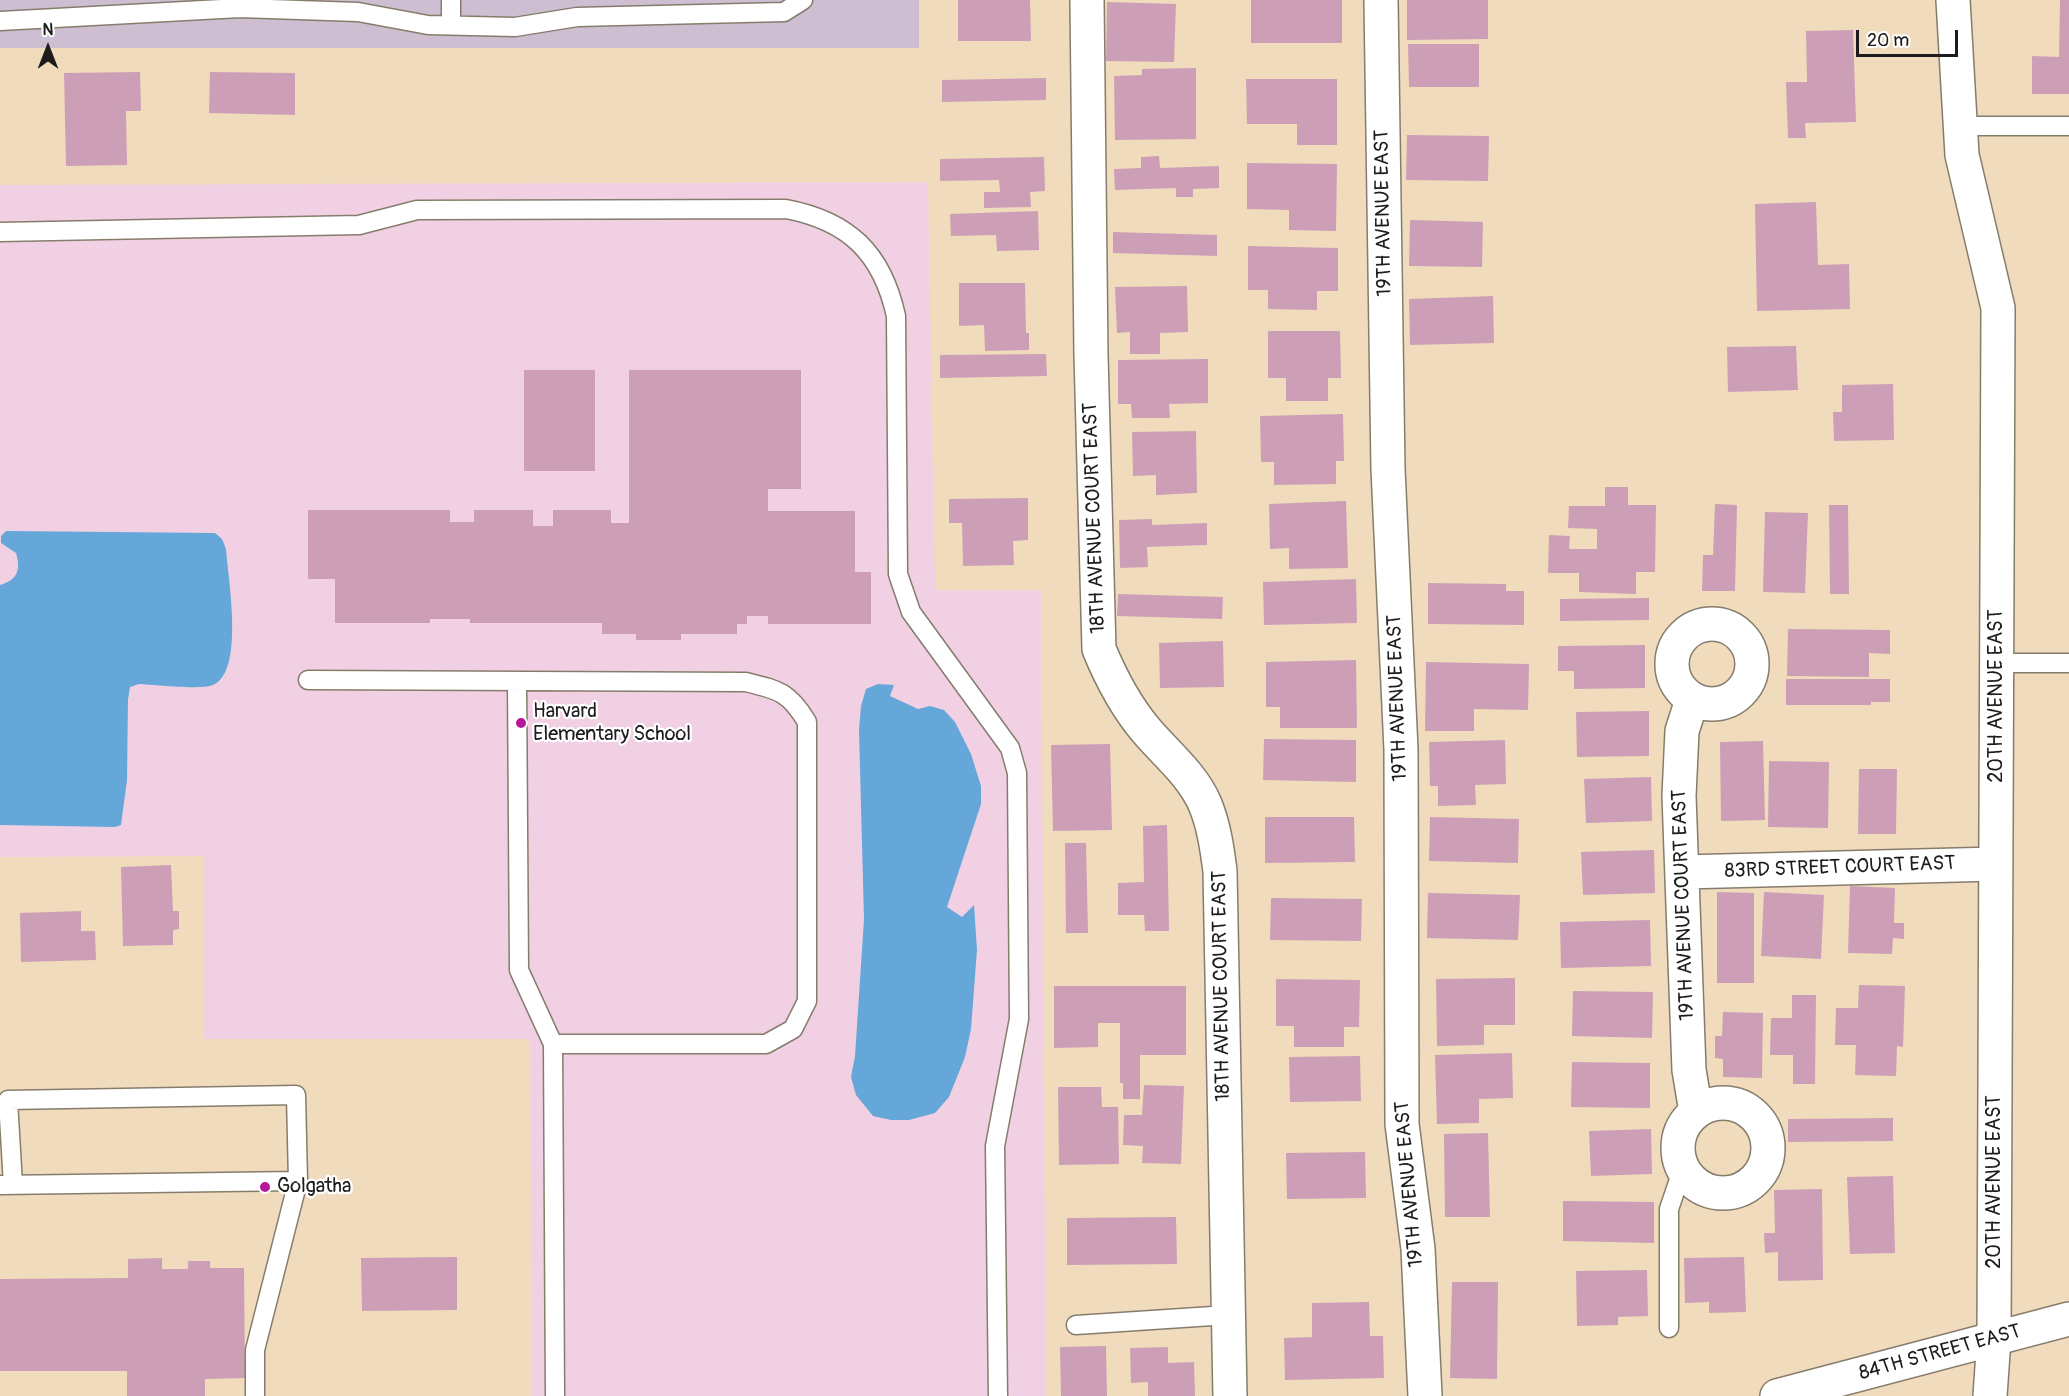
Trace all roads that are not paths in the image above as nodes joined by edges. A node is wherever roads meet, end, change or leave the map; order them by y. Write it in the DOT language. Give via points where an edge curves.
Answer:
graph roads {
  1 [pos="451,0"];
  2 [pos="803,0"];
  3 [pos="1087,0"];
  4 [pos="1381,0"];
  5 [pos="1953,0"];
  6 [pos="0,21"];
  7 [pos="450,25"];
  8 [pos="1960,126"];
  9 [pos="2069,126"];
  10 [pos="0,232"];
  11 [pos="1997,663"];
  12 [pos="2069,663"];
  13 [pos="308,680"];
  14 [pos="517,681"];
  15 [pos="1692,699"];
  16 [pos="1996,864"];
  17 [pos="1683,872"];
  18 [pos="553,1044"];
  19 [pos="1696,1112"];
  20 [pos="1683,1168"];
  21 [pos="298,1181"];
  22 [pos="6,1185"];
  23 [pos="1228,1315"];
  24 [pos="2069,1319"];
  25 [pos="1076,1325"];
  26 [pos="1669,1328"];
  27 [pos="1994,1338"];
  28 [pos="255,1396"];
  29 [pos="555,1396"];
  30 [pos="998,1396"];
  31 [pos="1230,1396"];
  32 [pos="1425,1396"];
  33 [pos="1776,1396"];
  34 [pos="1990,1396"];
  1 -- 7 [label="lane"];
  2 -- 7 [label="lane" via="784,12 577,17 515,27"];
  3 -- 23 [label="street, 18TH AVENUE COURT EAST" via="1099,649 1129,709 1193,783 1215,832 1220,871"];
  4 -- 32 [label="street, 19TH AVENUE EAST" via="1388,469 1401,750 1402,1124 1418,1249"];
  5 -- 8 [label="street, 20TH AVENUE EAST"];
  6 -- 7 [label="lane" via="240,8 358,12"];
  8 -- 9 [label="lane"];
  8 -- 11 [label="street, 20TH AVENUE EAST" via="1962,155 1998,308"];
  10 -- 30 [label="lane" via="359,225 417,210 786,209 834,224 871,256 883,274 896,316 898,574 911,612 1010,748 1017,773 1019,1019 995,1146"];
  11 -- 12 [label="lane"];
  11 -- 16 [label="street, 20TH AVENUE EAST"];
  13 -- 14 [label="lane"];
  14 -- 18 [label="lane" via="519,970"];
  14 -- 18 [label="lane" via="746,682 776,689 796,703 807,722 807,1001 793,1029 766,1044"];
  15 -- 17 [label="street, 19TH AVENUE COURT EAST" via="1682,731 1679,796"];
  16 -- 17 [label="street, 83RD STREET COURT EAST"];
  16 -- 27 [label="street, 20TH AVENUE EAST"];
  17 -- 19 [label="street, 19TH AVENUE COURT EAST" via="1689,1070"];
  18 -- 29 [label="lane"];
  19 -- 20 [label="street" via="1685,1123 1679,1138"];
  19 -- 20 [label="street" via="1726,1103 1754,1115 1764,1128 1767,1159 1761,1173 1736,1192 1705,1189 1692,1181"];
  20 -- 26 [label="lane" via="1669,1209"];
  21 -- 22 [label="lane"];
  21 -- 22 [label="lane" via="296,1095 8,1100"];
  21 -- 28 [label="lane" via="255,1350"];
  23 -- 25 [label="lane"];
  23 -- 31 [label="street, 18TH AVENUE COURT EAST"];
  24 -- 27 [label="street, 84TH STREET EAST"];
  27 -- 33 [label="street, 84TH STREET EAST"];
  27 -- 34 [label="street, 20TH AVENUE EAST"];
}
